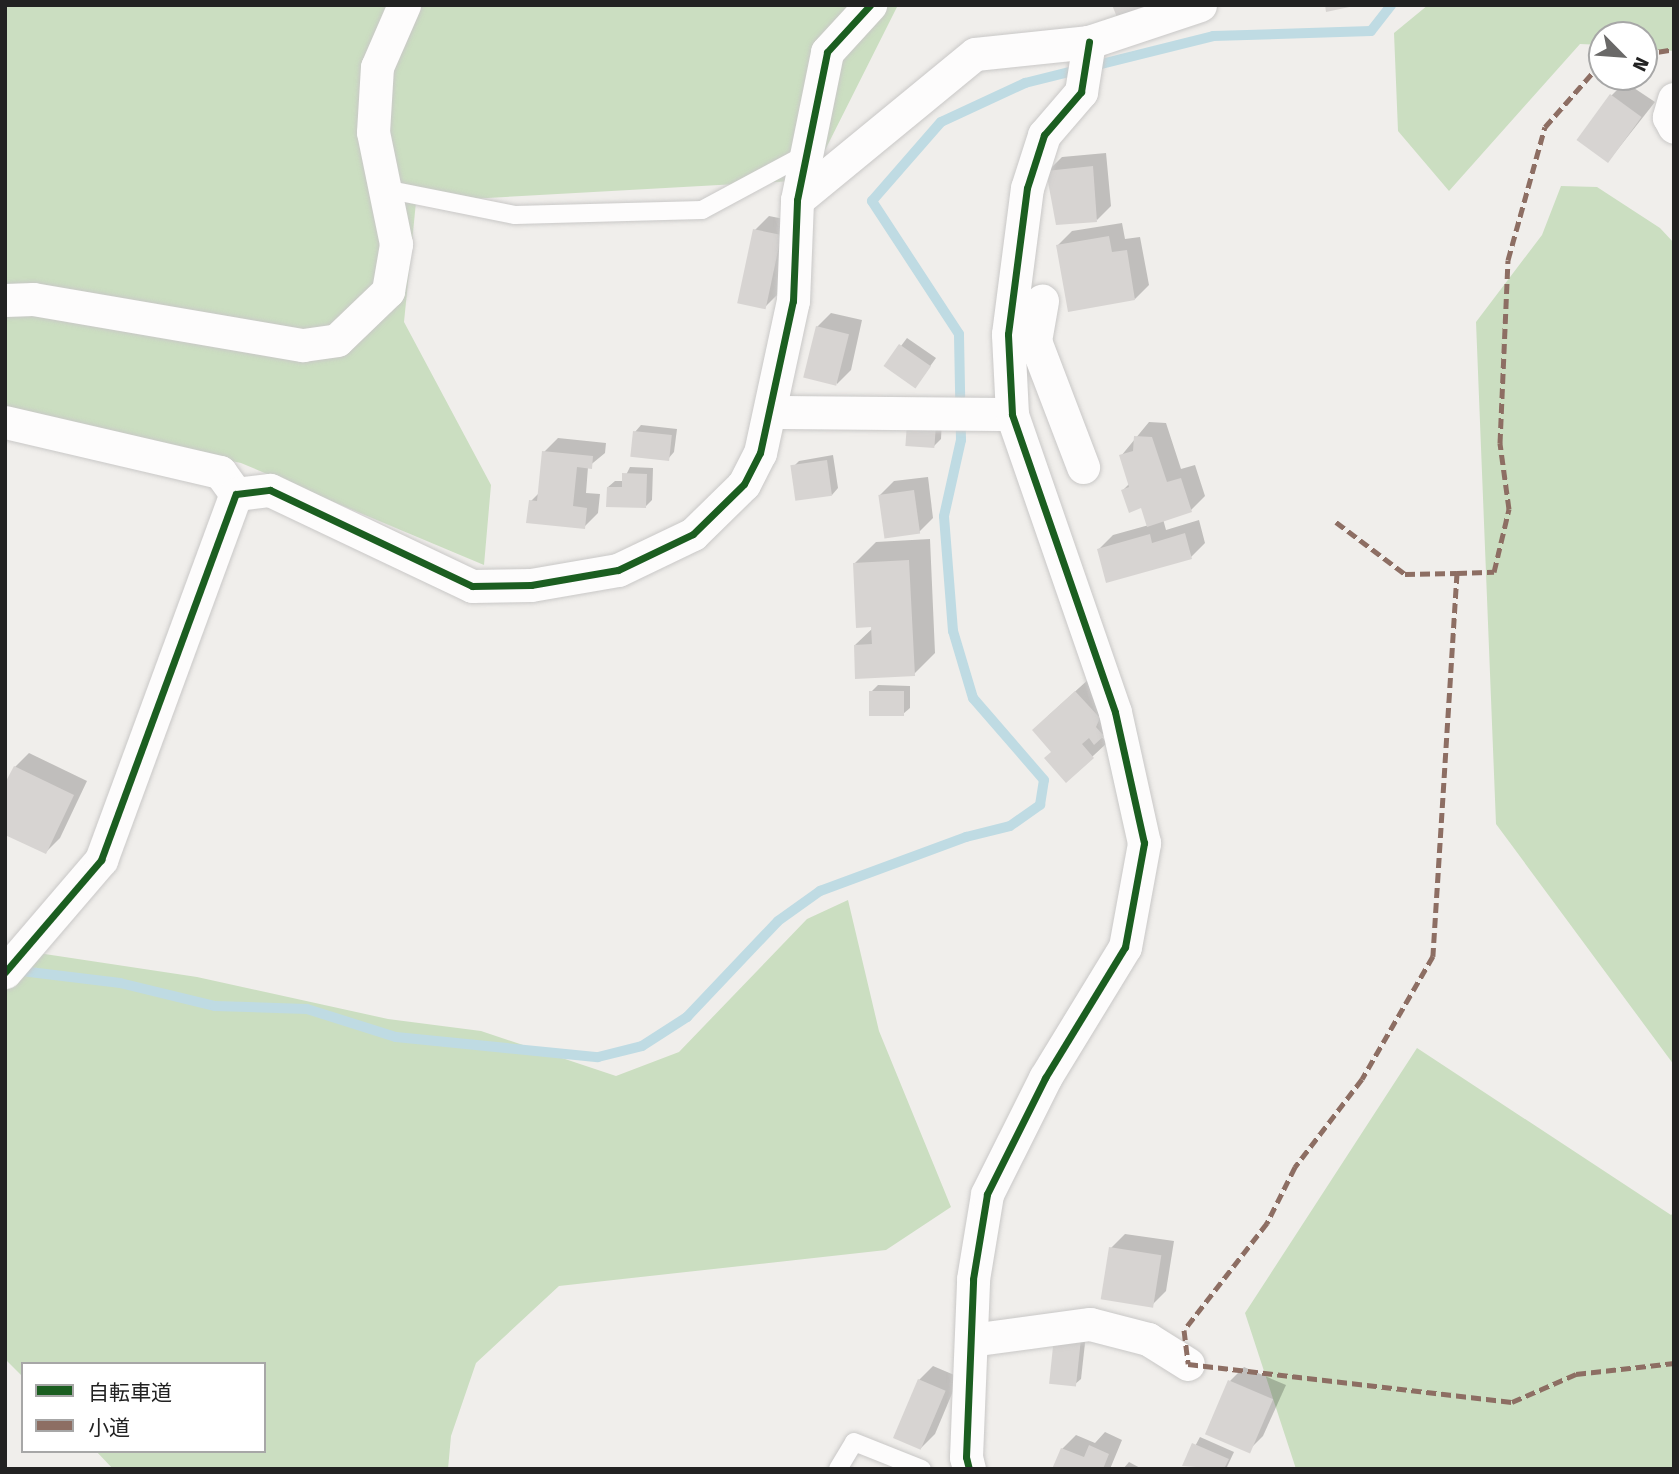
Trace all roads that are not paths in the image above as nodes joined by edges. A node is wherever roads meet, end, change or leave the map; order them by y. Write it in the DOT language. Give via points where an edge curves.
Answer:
graph roads {
  1 [pos="404,5"];
  2 [pos="870,5"];
  3 [pos="1200,5"];
  4 [pos="1087,48"];
  5 [pos="1674,99"];
  6 [pos="1674,127"];
  7 [pos="806,154"];
  8 [pos="385,189"];
  9 [pos="797,200"];
  10 [pos="5,300"];
  11 [pos="1042,301"];
  12 [pos="1022,347"];
  13 [pos="770,412"];
  14 [pos="1000,414"];
  15 [pos="5,422"];
  16 [pos="1083,467"];
  17 [pos="236,494"];
  18 [pos="5,972"];
  19 [pos="971,1340"];
  20 [pos="1188,1364"];
  21 [pos="838,1469"];
  22 [pos="922,1469"];
  23 [pos="969,1469"];
  1 -- 8 [label="street" via="377,67 373,132"];
  2 -- 7 [label="street" via="827,52"];
  3 -- 4 [label="street"];
  4 -- 9 [label="street" via="975,54"];
  4 -- 12 [label="street" via="1080,92 1044,135 1027,188"];
  5 -- 6 [label="street" via="1669,117"];
  7 -- 8 [label="lane" via="702,210 515,215"];
  7 -- 9 [label="street"];
  8 -- 10 [label="street" via="396,244 388,291 337,340 303,345 33,299"];
  9 -- 13 [label="street" via="793,302"];
  11 -- 12 [label="street"];
  12 -- 14 [label="street"];
  12 -- 16 [label="street"];
  13 -- 14 [label="street"];
  13 -- 17 [label="street" via="760,453 744,484 693,534 618,570 531,585 472,586 271,490"];
  14 -- 19 [label="street" via="1115,712 1144,843 1125,947 1045,1078 986,1194 973,1279"];
  15 -- 17 [label="street" via="220,472"];
  17 -- 18 [label="street" via="102,860"];
  19 -- 20 [label="street" via="1090,1324 1148,1339"];
  19 -- 23 [label="street"];
  21 -- 22 [label="lane" via="854,1442"];
}
